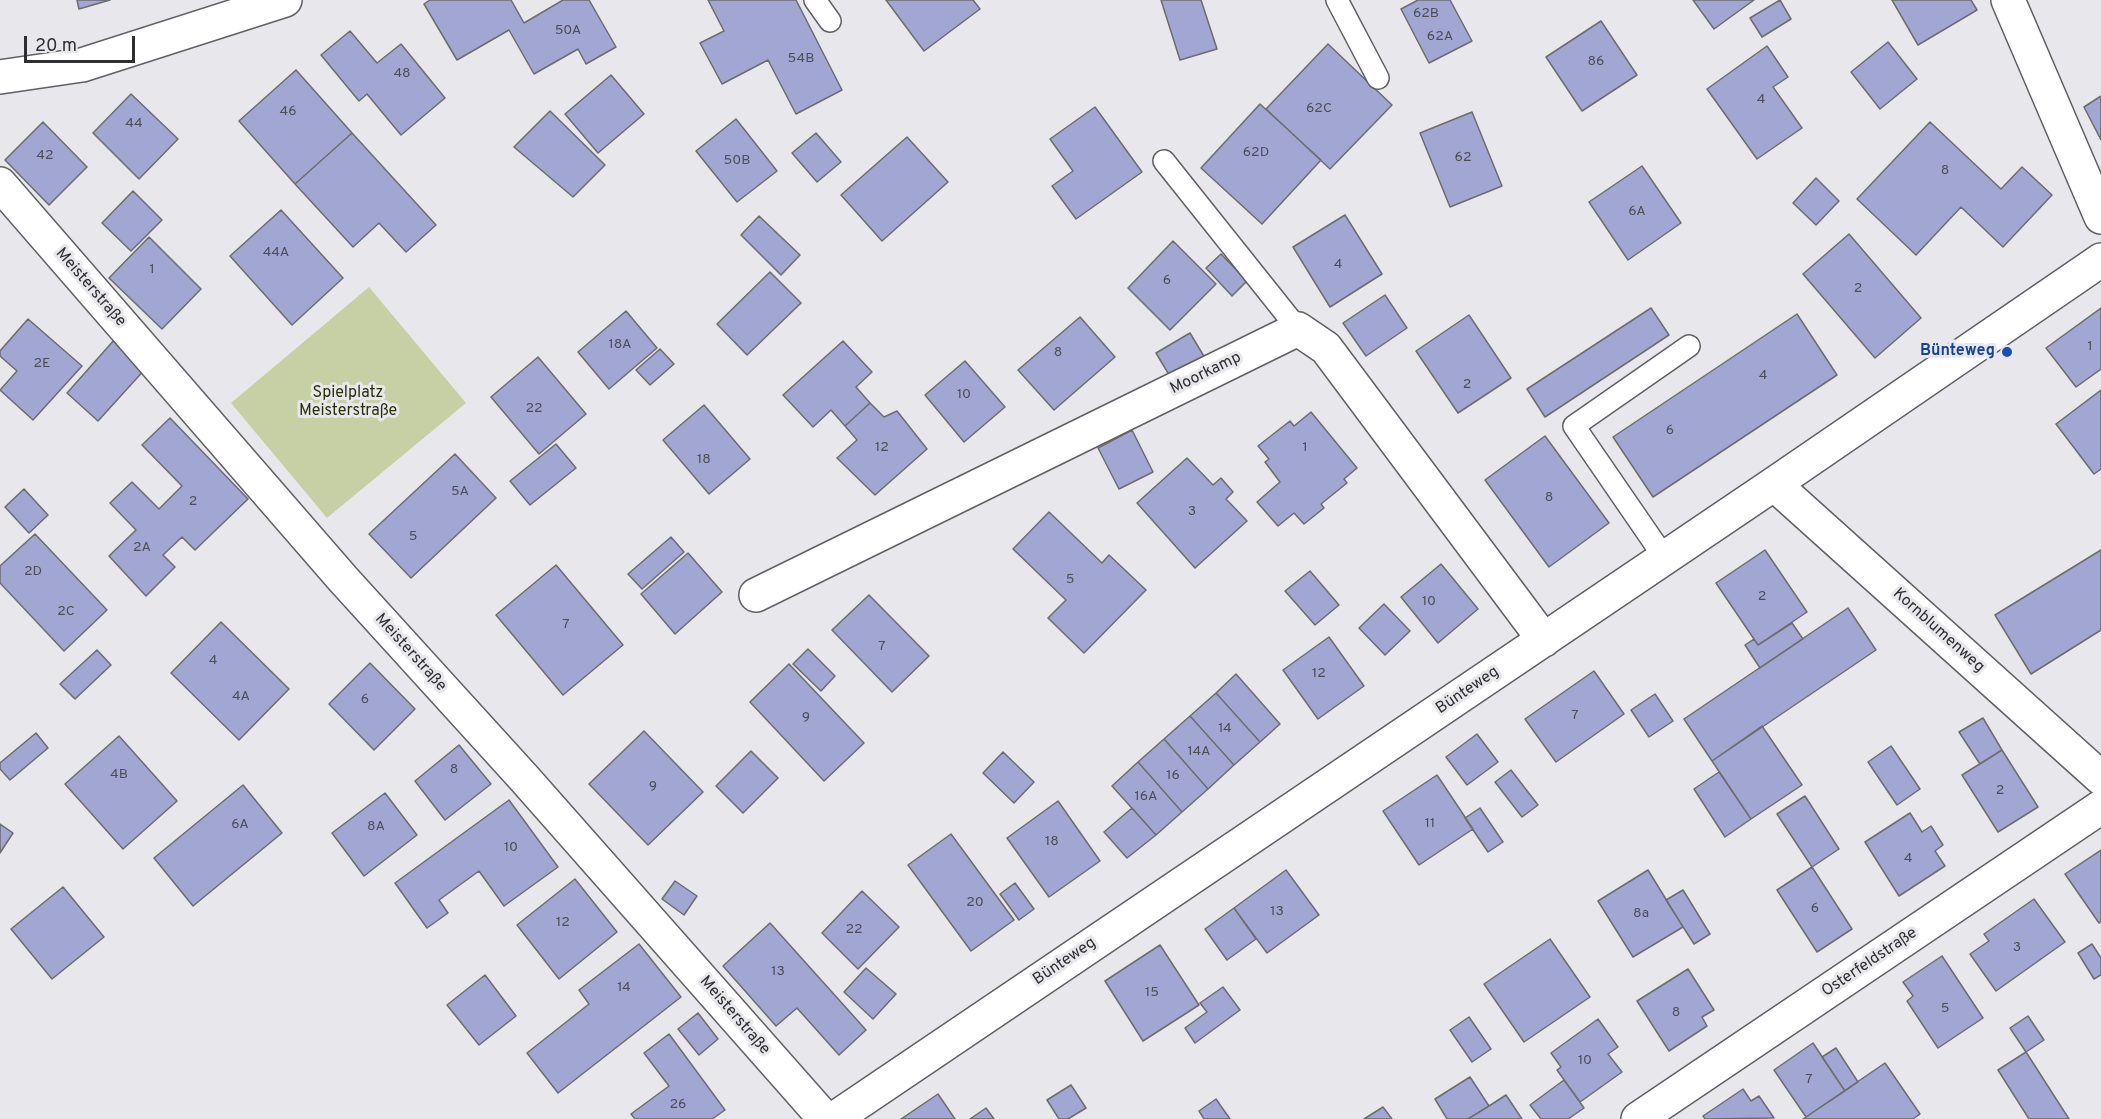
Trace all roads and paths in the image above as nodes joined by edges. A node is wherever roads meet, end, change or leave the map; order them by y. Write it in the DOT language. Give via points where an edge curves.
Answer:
graph roads {
  1 [pos="285,0"];
  2 [pos="815,0"];
  3 [pos="1336,0"];
  4 [pos="2008,0"];
  5 [pos="830,21"];
  6 [pos="0,77"];
  7 [pos="1378,78"];
  8 [pos="1164,161"];
  9 [pos="0,184"];
  10 [pos="2101,217"];
  11 [pos="2101,260"];
  12 [pos="1298,329"];
  13 [pos="1689,346"];
  14 [pos="1774,484"];
  15 [pos="1664,557"];
  16 [pos="756,595"];
  17 [pos="1544,640"];
  18 [pos="2101,778"];
  19 [pos="2101,807"];
  20 [pos="825,1119"];
  21 [pos="834,1119"];
  22 [pos="1638,1119"];
  1 -- 6 [label="street" via="82,65"];
  2 -- 5 [label="lane"];
  3 -- 7 [label="lane"];
  4 -- 10 [label="street"];
  8 -- 12 [label="lane"];
  9 -- 20 [label="street, Meisterstraße" via="315,548"];
  11 -- 14 [label="street, Bünteweg"];
  12 -- 16 [label="street, Moorkamp"];
  12 -- 17 [label="street" via="1326,348"];
  13 -- 15 [label="lane" via="1574,426"];
  14 -- 15 [label="street, Bünteweg"];
  14 -- 18 [label="street, Kornblumenweg"];
  15 -- 17 [label="street, Bünteweg"];
  17 -- 21 [label="street, Bünteweg"];
  19 -- 22 [label="street, Osterfeldstraße"];
}
